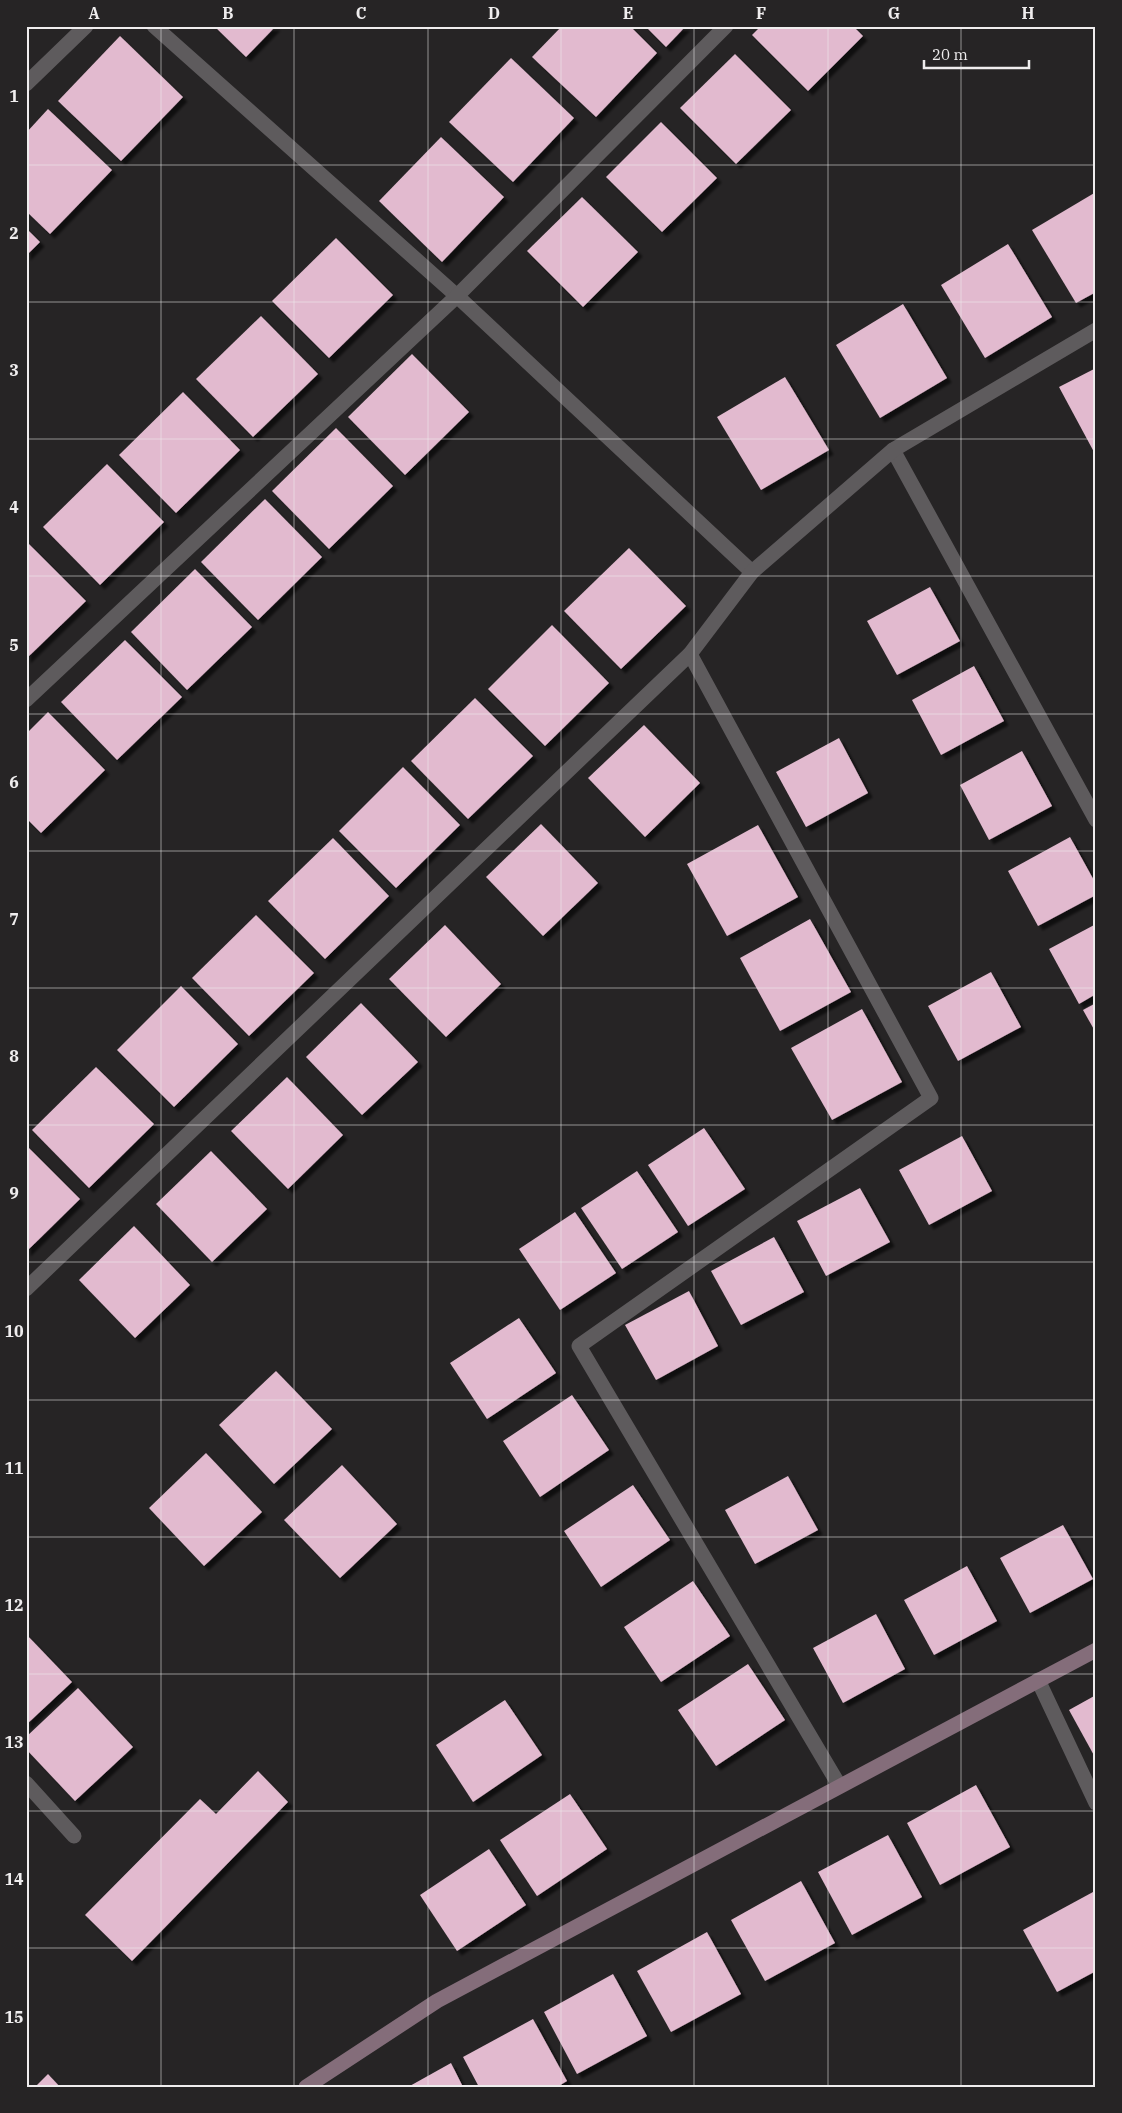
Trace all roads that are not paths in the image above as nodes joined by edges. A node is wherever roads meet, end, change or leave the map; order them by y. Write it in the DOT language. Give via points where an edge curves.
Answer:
graph roads {
  1 [pos="86,26"];
  2 [pos="154,26"];
  3 [pos="726,26"];
  4 [pos="26,84"];
  5 [pos="457,296"];
  6 [pos="1096,330"];
  7 [pos="892,450"];
  8 [pos="752,572"];
  9 [pos="690,654"];
  10 [pos="26,700"];
  11 [pos="1096,820"];
  12 [pos="26,1289"];
  13 [pos="1096,1650"];
  14 [pos="1038,1680"];
  15 [pos="26,1783"];
  16 [pos="839,1785"];
  17 [pos="1096,1803"];
  18 [pos="74,1836"];
  19 [pos="306,2087"];
  1 -- 4 [label="street"];
  2 -- 5 [label="street"];
  3 -- 5 [label="street"];
  5 -- 8 [label="street"];
  5 -- 10 [label="street"];
  6 -- 7 [label="street"];
  7 -- 8 [label="street"];
  7 -- 11 [label="street"];
  8 -- 9 [label="street"];
  9 -- 12 [label="street"];
  9 -- 16 [label="street" via="930,1098 579,1346"];
  13 -- 14 [label="main road"];
  14 -- 16 [label="main road"];
  14 -- 17 [label="street"];
  15 -- 18 [label="street"];
  16 -- 19 [label="main road" via="437,2001"];
}
